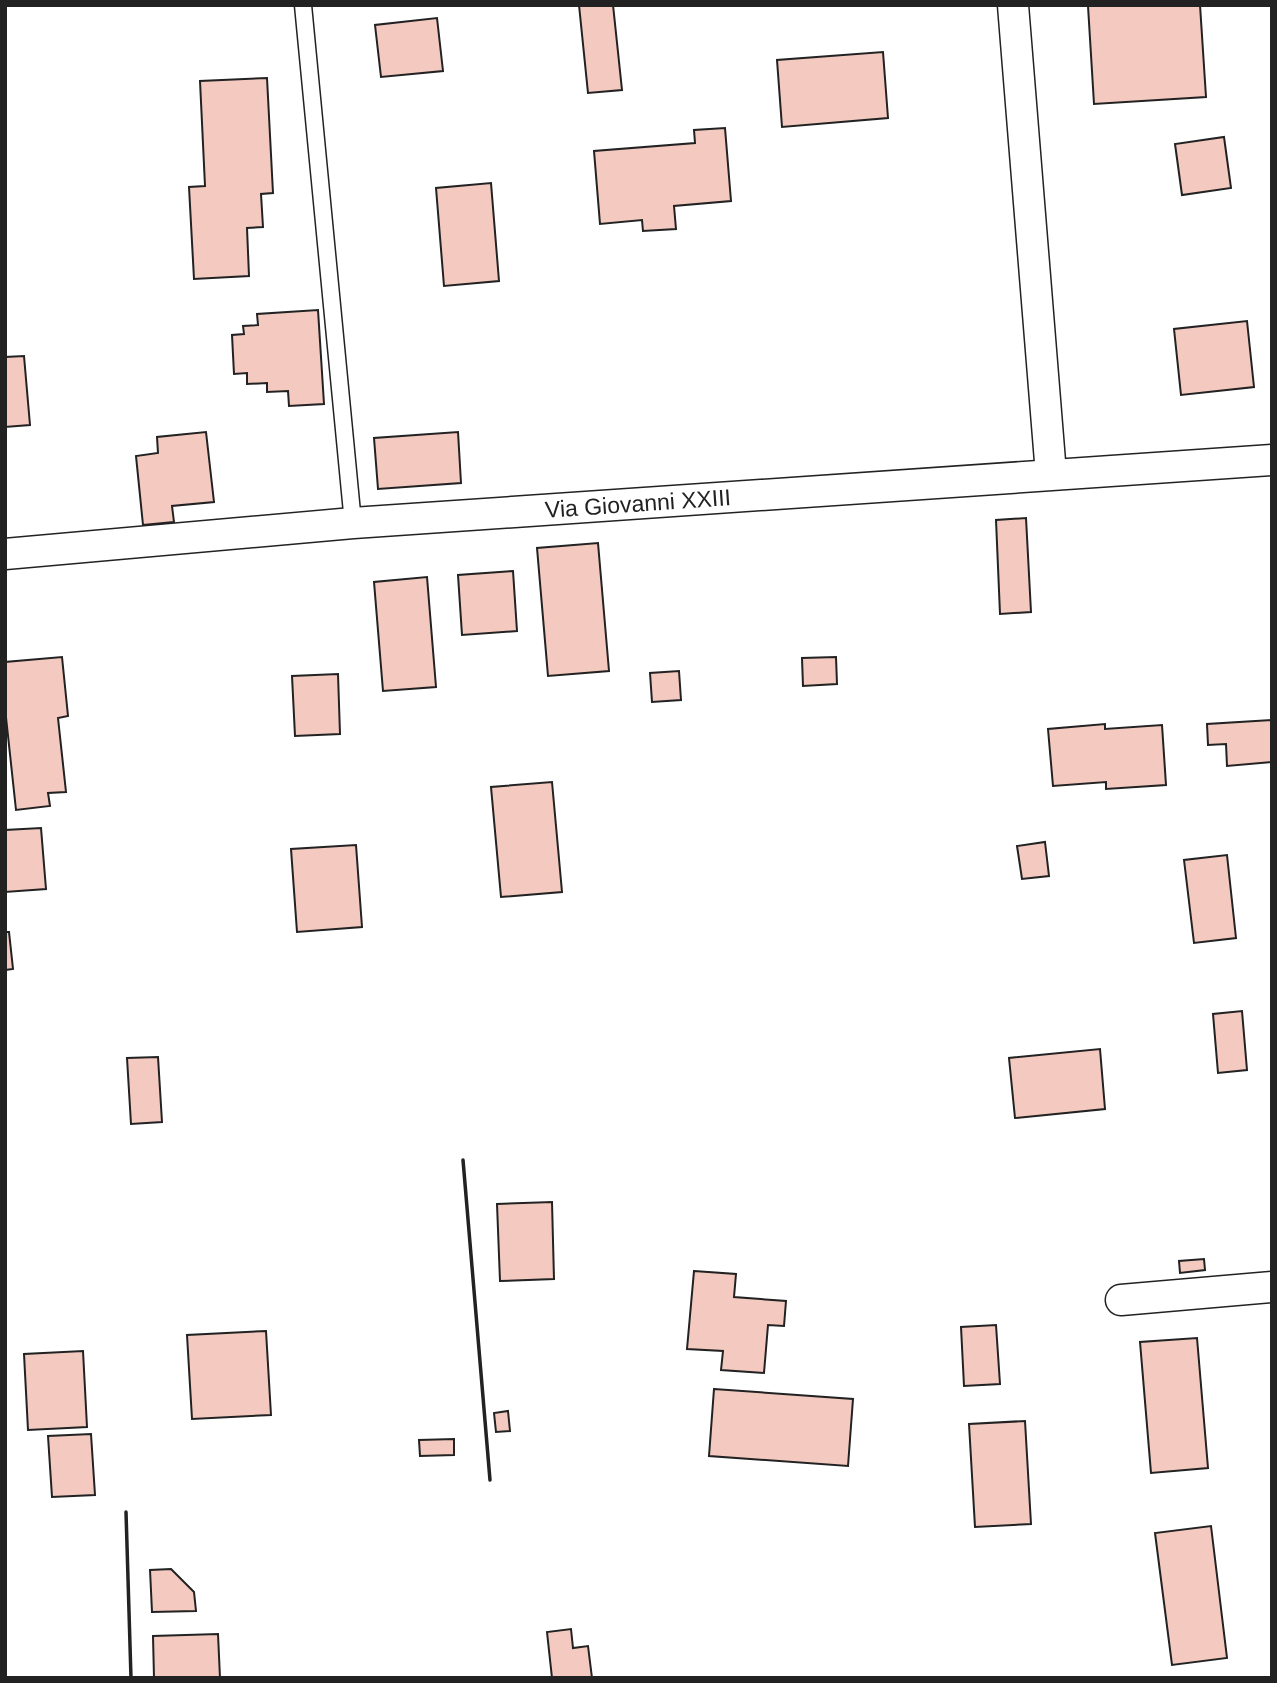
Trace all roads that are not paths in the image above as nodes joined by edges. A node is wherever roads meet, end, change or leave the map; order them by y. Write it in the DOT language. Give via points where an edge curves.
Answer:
graph roads {
  1 [pos="303,5"];
  2 [pos="1013,5"];
  3 [pos="1272,460"];
  4 [pos="1051,474"];
  5 [pos="353,523"];
  6 [pos="5,554"];
  7 [pos="1272,1287"];
  8 [pos="1121,1300"];
  1 -- 5 [label="lane"];
  2 -- 4 [label="street"];
  3 -- 4 [label="street, Via Giovanni XXIII"];
  4 -- 5 [label="street, Via Giovanni XXIII"];
  5 -- 6 [label="street, Via Giovanni XXIII"];
  7 -- 8 [label="street"];
}
